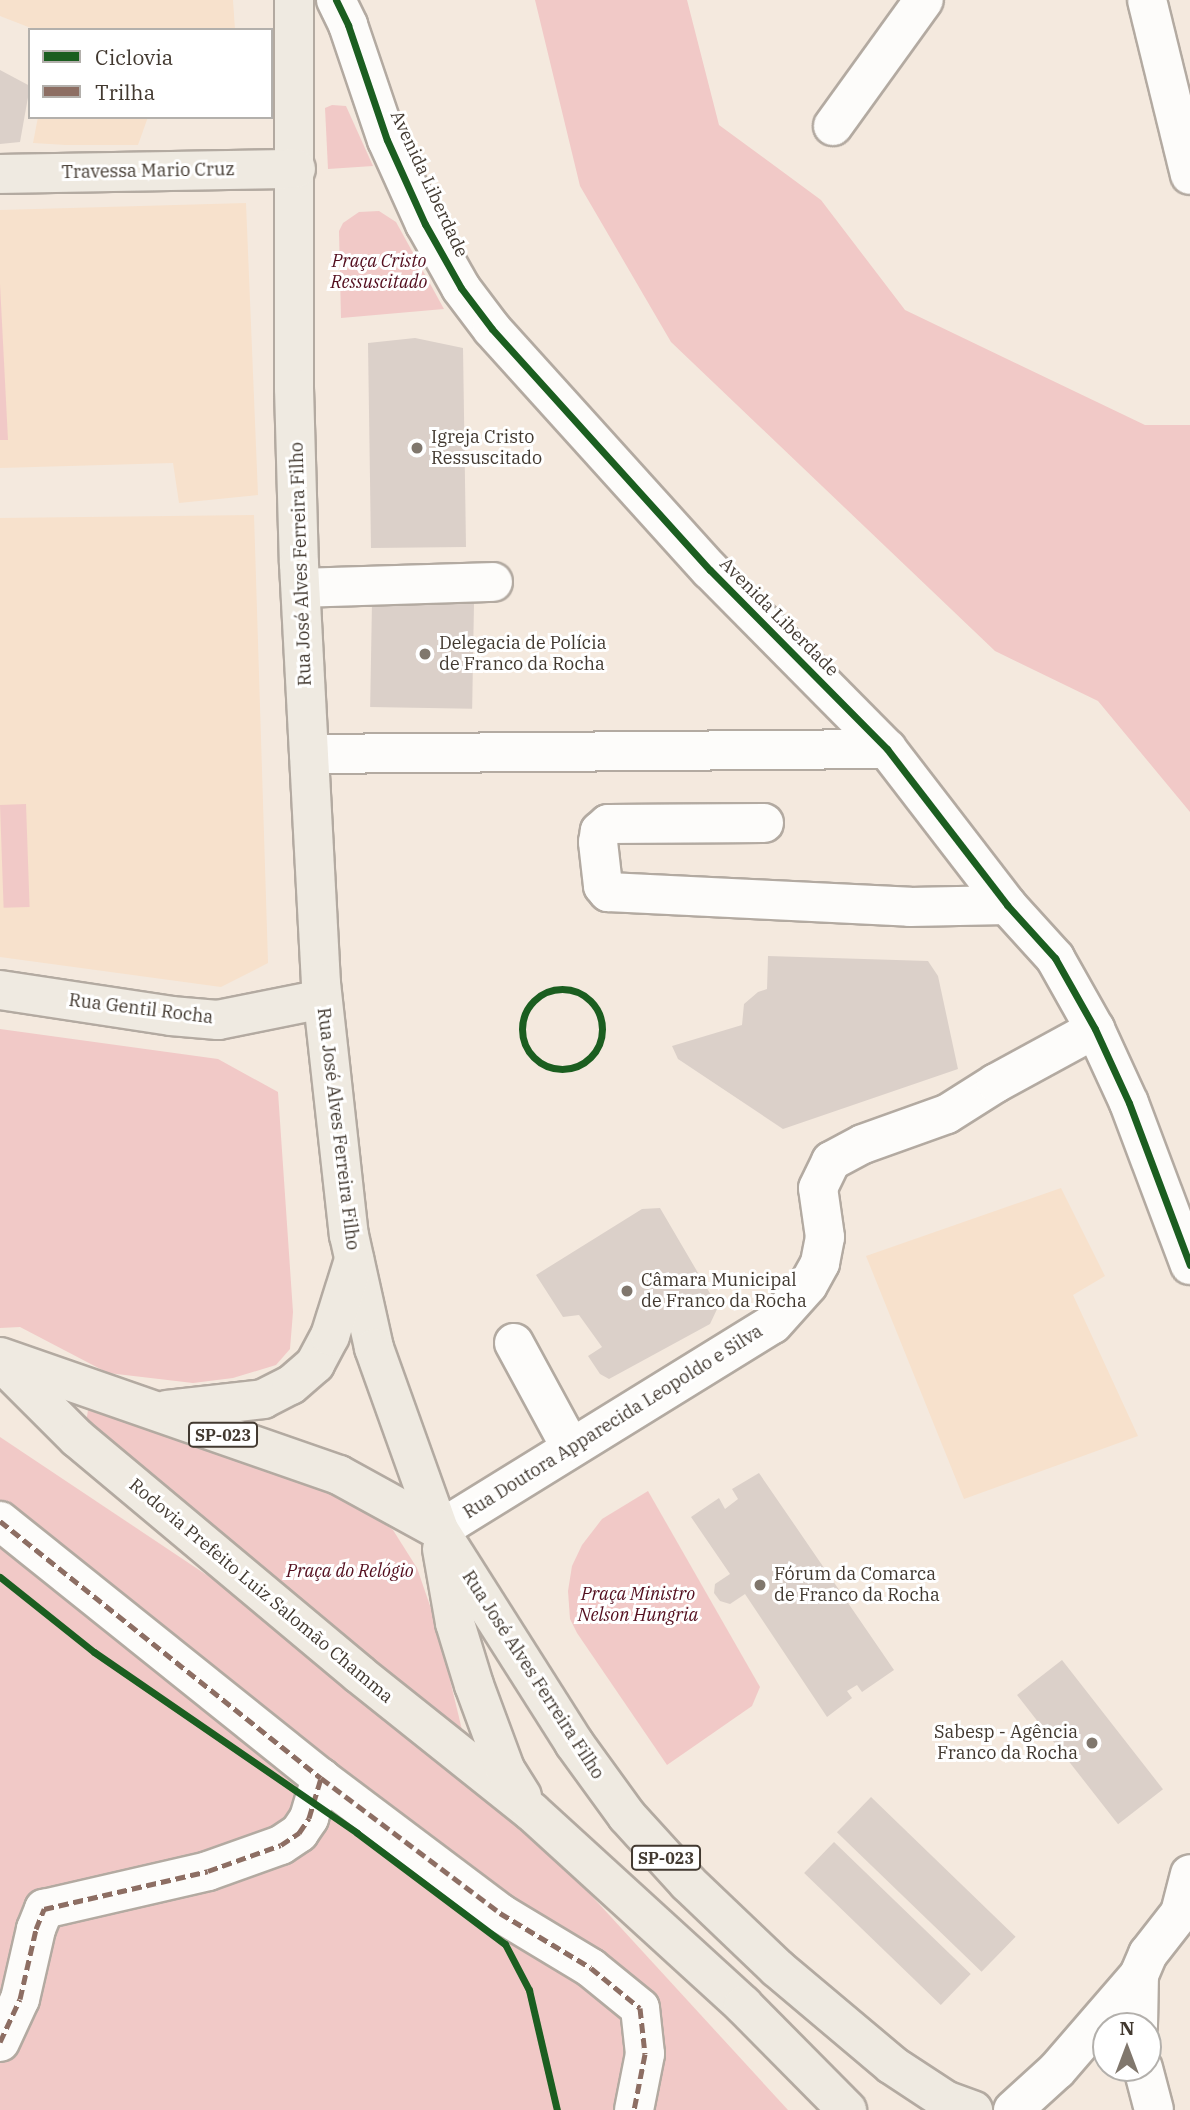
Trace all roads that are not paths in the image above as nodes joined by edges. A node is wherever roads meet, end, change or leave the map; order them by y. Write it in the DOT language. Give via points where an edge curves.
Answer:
graph roads {
  1 [pos="294,0"];
  2 [pos="336,0"];
  3 [pos="924,0"];
  4 [pos="1147,0"];
  5 [pos="833,126"];
  6 [pos="296,169"];
  7 [pos="0,174"];
  8 [pos="1190,175"];
  9 [pos="493,582"];
  10 [pos="301,588"];
  11 [pos="887,749"];
  12 [pos="309,754"];
  13 [pos="764,823"];
  14 [pos="1007,905"];
  15 [pos="0,990"];
  16 [pos="322,999"];
  17 [pos="1095,1029"];
  18 [pos="355,1258"];
  19 [pos="1190,1265"];
  20 [pos="514,1343"];
  21 [pos="0,1359"];
  22 [pos="152,1411"];
  23 [pos="570,1446"];
  24 [pos="0,1521"];
  25 [pos="439,1530"];
  26 [pos="321,1778"];
  27 [pos="531,1812"];
  28 [pos="1190,1874"];
  29 [pos="1139,1975"];
  30 [pos="1138,2012"];
  31 [pos="0,2042"];
  32 [pos="1147,2082"];
  33 [pos="634,2110"];
  34 [pos="847,2110"];
  35 [pos="973,2110"];
  36 [pos="1013,2110"];
  37 [pos="1154,2110"];
  1 -- 6 [label="main road, Rua José Alves Ferreira Filho / SP-023"];
  2 -- 11 [label="street, Avenida Liberdade" via="387,140 425,224 469,298 710,570"];
  3 -- 5 [label="street"];
  4 -- 8 [label="street"];
  6 -- 7 [label="main road, Travessa Mario Cruz"];
  6 -- 10 [label="main road, Rua José Alves Ferreira Filho / SP-023" via="293,343"];
  9 -- 10 [label="street"];
  10 -- 12 [label="main road, Rua José Alves Ferreira Filho / SP-023"];
  11 -- 12 [label="street"];
  11 -- 14 [label="street, Avenida Liberdade"];
  12 -- 16 [label="main road, Rua José Alves Ferreira Filho / SP-023"];
  13 -- 14 [label="street" via="608,824 600,831 598,842 603,886 608,892 910,908"];
  14 -- 17 [label="street, Avenida Liberdade" via="1055,958"];
  15 -- 16 [label="main road, Rua Gentil Rocha" via="218,1020"];
  16 -- 18 [label="main road, Rua José Alves Ferreira Filho / SP-023"];
  17 -- 19 [label="street, Avenida Liberdade" via="1129,1103"];
  17 -- 23 [label="street, Rua Doutora Apparecida Leopoldo e Silva" via="947,1114 863,1144 831,1161 818,1188 825,1237 820,1263 807,1286 773,1324"];
  18 -- 22 [label="main road" via="330,1336 315,1364 291,1385 263,1399"];
  18 -- 25 [label="main road, Rua José Alves Ferreira Filho / SP-023" via="374,1348"];
  20 -- 23 [label="street"];
  21 -- 22 [label="main road, SP-023"];
  21 -- 27 [label="main road, Rodovia Prefeito Luiz Salomão Chamma / SP-023" via="77,1438"];
  22 -- 25 [label="main road, SP-023" via="339,1475"];
  23 -- 25 [label="street, Rua Doutora Apparecida Leopoldo e Silva"];
  24 -- 26 [label="street"];
  25 -- 27 [label="main road" via="455,1623 474,1685 505,1769"];
  25 -- 35 [label="main road, Rua José Alves Ferreira Filho / SP-023" via="574,1743 627,1815 679,1873 776,1968 892,2065 945,2100"];
  26 -- 31 [label="street" via="309,1818 299,1833 281,1845 208,1871 44,1909 20,1999"];
  26 -- 33 [label="street" via="500,1913 591,1968 640,2008 645,2054"];
  27 -- 34 [label="main road, SP-023" via="743,2004"];
  28 -- 29 [label="street" via="1180,1913 1148,1954"];
  29 -- 30 [label="street"];
  29 -- 36 [label="street" via="1057,2070"];
  32 -- 37 [label="street"];
}
